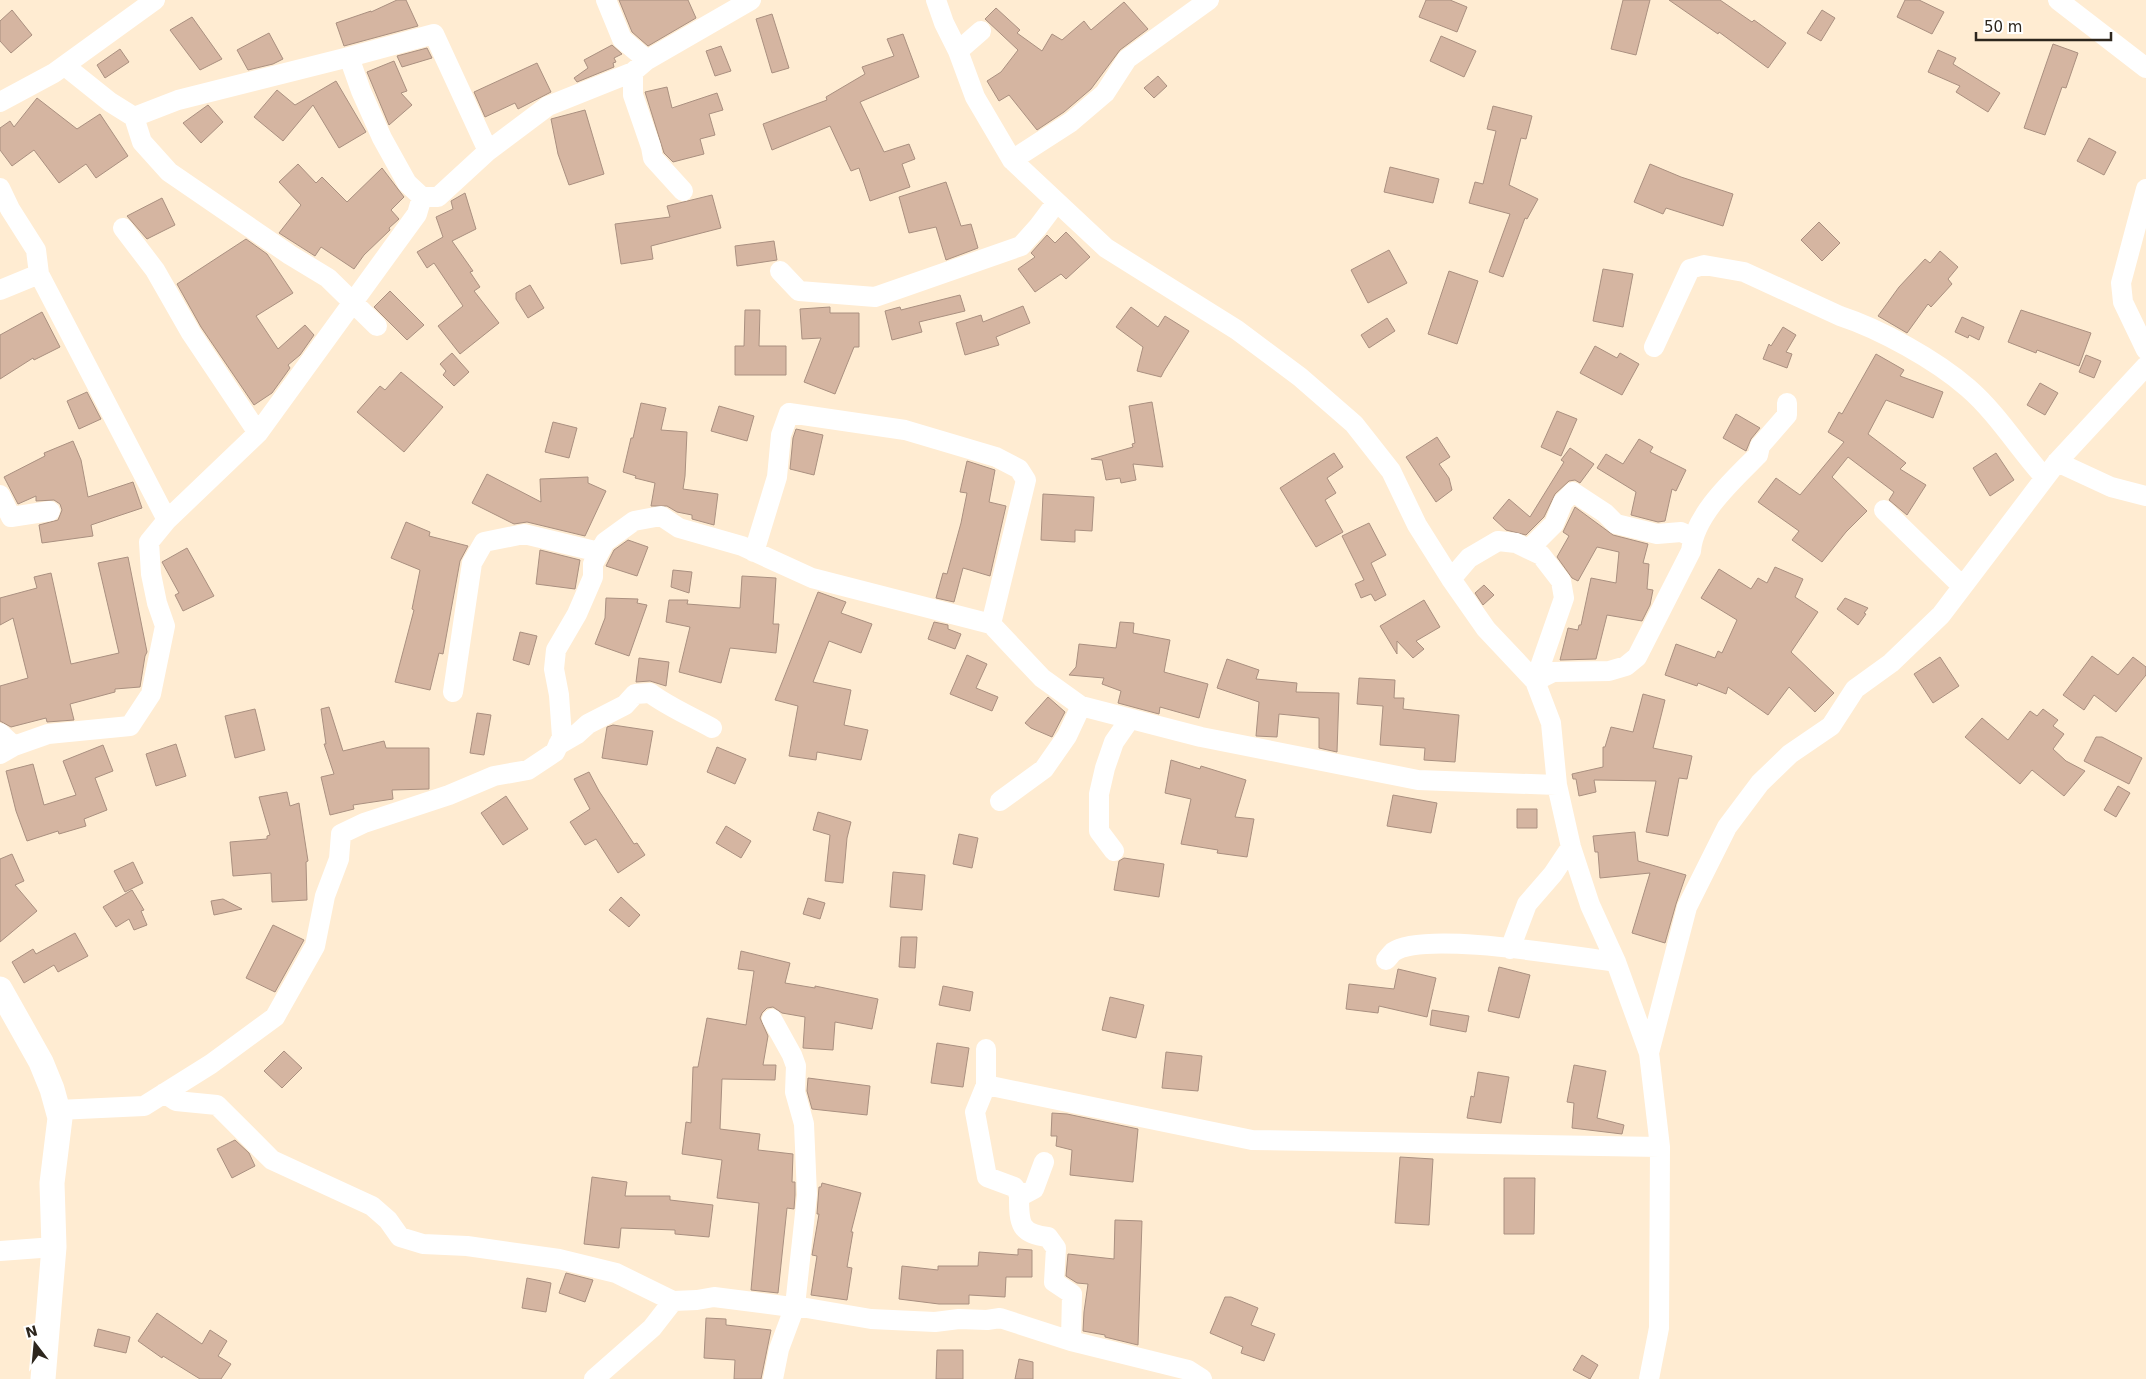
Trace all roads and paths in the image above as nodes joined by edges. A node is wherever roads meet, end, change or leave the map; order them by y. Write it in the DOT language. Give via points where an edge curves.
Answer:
graph roads {
  1 [pos="155,0"];
  2 [pos="606,0"];
  3 [pos="751,0"];
  4 [pos="936,0"];
  5 [pos="1209,0"];
  6 [pos="2058,0"];
  7 [pos="981,31"];
  8 [pos="958,51"];
  9 [pos="349,57"];
  10 [pos="65,66"];
  11 [pos="640,66"];
  12 [pos="2146,68"];
  13 [pos="0,102"];
  14 [pos="134,117"];
  15 [pos="488,151"];
  16 [pos="1012,160"];
  17 [pos="0,188"];
  18 [pos="2146,189"];
  19 [pos="683,191"];
  20 [pos="422,197"];
  21 [pos="1056,203"];
  22 [pos="123,228"];
  23 [pos="780,271"];
  24 [pos="39,274"];
  25 [pos="0,290"];
  26 [pos="353,302"];
  27 [pos="377,326"];
  28 [pos="1654,347"];
  29 [pos="2146,350"];
  30 [pos="2146,366"];
  31 [pos="1787,403"];
  32 [pos="258,434"];
  33 [pos="2058,462"];
  34 [pos="2045,478"];
  35 [pos="0,495"];
  36 [pos="2146,496"];
  37 [pos="1884,510"];
  38 [pos="50,511"];
  39 [pos="167,520"];
  40 [pos="1692,537"];
  41 [pos="1529,549"];
  42 [pos="599,552"];
  43 [pos="754,552"];
  44 [pos="1450,579"];
  45 [pos="1962,586"];
  46 [pos="992,624"];
  47 [pos="1535,681"];
  48 [pos="452,692"];
  49 [pos="1081,706"];
  50 [pos="1130,719"];
  51 [pos="712,728"];
  52 [pos="5,745"];
  53 [pos="558,745"];
  54 [pos="1557,785"];
  55 [pos="1000,801"];
  56 [pos="1571,847"];
  57 [pos="1114,851"];
  58 [pos="1510,949"];
  59 [pos="1386,960"];
  60 [pos="1616,962"];
  61 [pos="0,989"];
  62 [pos="772,1019"];
  63 [pos="986,1049"];
  64 [pos="1649,1053"];
  65 [pos="986,1085"];
  66 [pos="164,1094"];
  67 [pos="58,1110"];
  68 [pos="1660,1147"];
  69 [pos="1044,1162"];
  70 [pos="1021,1196"];
  71 [pos="54,1247"];
  72 [pos="0,1251"];
  73 [pos="673,1301"];
  74 [pos="795,1306"];
  75 [pos="1071,1341"];
  76 [pos="43,1379"];
  77 [pos="594,1379"];
  78 [pos="772,1379"];
  79 [pos="1202,1379"];
  80 [pos="1649,1379"];
  1 -- 10 [label="street"];
  2 -- 11 [label="street" via="622,39"];
  3 -- 11 [label="street"];
  4 -- 8 [label="street"];
  5 -- 16 [label="street" via="1127,59 1105,94 1071,122"];
  6 -- 12 [label="street"];
  7 -- 8 [label="street"];
  8 -- 16 [label="street" via="975,97"];
  9 -- 14 [label="street" via="178,100"];
  9 -- 15 [label="street" via="434,34"];
  9 -- 20 [label="street" via="382,138 407,183"];
  10 -- 13 [label="street"];
  10 -- 14 [label="street"];
  11 -- 15 [label="street" via="548,106"];
  11 -- 19 [label="street" via="633,95 653,158"];
  14 -- 26 [label="street" via="142,142 169,172 328,278"];
  15 -- 20 [label="street" via="438,197"];
  16 -- 21 [label="street"];
  17 -- 24 [label="street" via="36,250"];
  18 -- 29 [label="street" via="2121,283 2123,302"];
  20 -- 26 [label="street" via="418,214"];
  21 -- 23 [label="street" via="1021,246 875,296 799,291"];
  21 -- 44 [label="street" via="1106,248 1238,330 1300,376 1354,424 1391,471 1417,525"];
  22 -- 32 [label="street" via="155,270 191,334"];
  24 -- 25 [label="street"];
  24 -- 39 [label="street"];
  26 -- 27 [label="street"];
  26 -- 32 [label="street"];
  28 -- 34 [label="street" via="1690,269 1704,265 1744,272 1917,352 1968,388"];
  30 -- 33 [label="street"];
  31 -- 40 [label="street" via="1787,414 1760,446 1758,455 1702,518"];
  32 -- 39 [label="street"];
  33 -- 34 [label="street"];
  33 -- 36 [label="street" via="2111,487"];
  34 -- 45 [label="street"];
  35 -- 38 [label="street" via="11,517"];
  37 -- 45 [label="street"];
  39 -- 52 [label="street" via="149,542 151,574 165,626 151,694 130,726 48,734"];
  40 -- 41 [label="street" via="1681,532 1657,534 1616,524 1605,512 1572,492 1563,502 1554,524"];
  40 -- 47 [label="street" via="1691,551 1637,657 1626,666 1610,671 1553,672"];
  41 -- 44 [label="street" via="1516,543 1498,541 1469,558"];
  41 -- 47 [label="street" via="1541,555 1561,581 1564,598"];
  42 -- 43 [label="street" via="605,542 634,521 660,516 678,528"];
  42 -- 48 [label="street" via="524,534 484,542 472,563"];
  42 -- 53 [label="street" via="593,564 593,577 577,614 556,650 554,669 562,737"];
  43 -- 46 [label="street" via="812,578"];
  43 -- 46 [label="street" via="777,477 781,434 789,412 905,430 987,454 1019,469 1026,480"];
  44 -- 47 [label="street" via="1486,629"];
  45 -- 64 [label="street" via="1941,615 1891,663 1854,689 1831,726 1790,754 1760,783 1727,827 1687,907"];
  46 -- 49 [label="street" via="1042,678"];
  47 -- 54 [label="street" via="1551,723"];
  49 -- 50 [label="street"];
  49 -- 55 [label="street" via="1067,736 1044,769"];
  50 -- 54 [label="street" via="1202,737 1418,780"];
  50 -- 57 [label="street" via="1114,742 1099,794 1099,830"];
  51 -- 53 [label="street" via="650,693 636,694 625,705 588,724"];
  53 -- 66 [label="street" via="555,752 528,770 494,776 341,834 339,859 325,896 315,946 275,1017"];
  54 -- 56 [label="street"];
  56 -- 58 [label="street" via="1527,904"];
  56 -- 60 [label="street" via="1590,905"];
  58 -- 59 [label="street" via="1462,942 1419,944 1394,951"];
  58 -- 60 [label="street"];
  60 -- 64 [label="street"];
  61 -- 67 [label="street" via="41,1062"];
  62 -- 74 [label="street" via="796,1066 795,1092 804,1124 808,1196"];
  63 -- 65 [label="street"];
  64 -- 68 [label="street"];
  65 -- 68 [label="street" via="1252,1140"];
  65 -- 70 [label="street" via="975,1112 987,1177 1014,1187"];
  66 -- 67 [label="street" via="144,1106"];
  66 -- 73 [label="street" via="176,1101 217,1105 272,1160 372,1206 400,1237 423,1244 466,1246 559,1259 616,1273"];
  67 -- 71 [label="street" via="60,1118 52,1182"];
  68 -- 80 [label="street" via="1660,1328"];
  69 -- 70 [label="street" via="1034,1189"];
  70 -- 75 [label="street" via="1019,1213 1025,1230 1032,1235 1048,1237 1056,1248 1054,1282 1072,1294"];
  71 -- 72 [label="street"];
  71 -- 76 [label="street"];
  73 -- 74 [label="street" via="714,1297"];
  73 -- 77 [label="street" via="652,1328"];
  74 -- 75 [label="street" via="871,1319 935,1322 1000,1318"];
  74 -- 78 [label="street"];
  75 -- 79 [label="street" via="1188,1370"];
}
